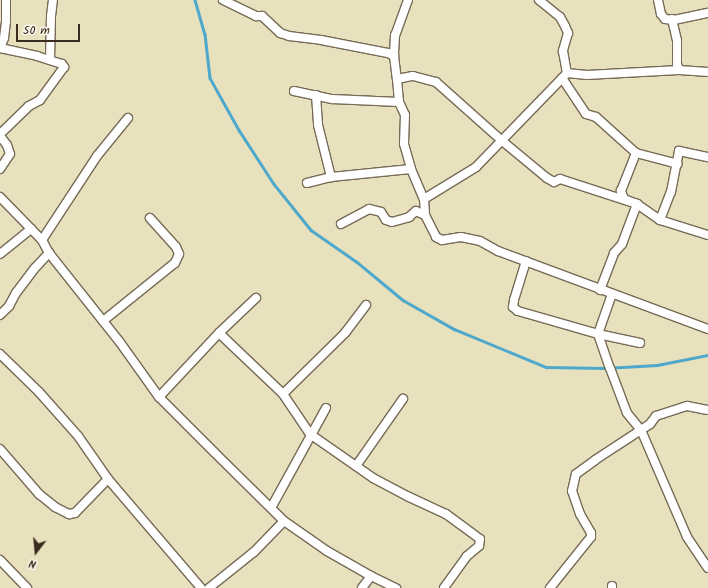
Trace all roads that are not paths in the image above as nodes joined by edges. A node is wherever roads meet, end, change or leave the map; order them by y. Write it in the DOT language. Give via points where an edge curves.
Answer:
graph roads {
  1 [pos="6,0"];
  2 [pos="53,0"];
  3 [pos="223,0"];
  4 [pos="408,0"];
  5 [pos="539,0"];
  6 [pos="658,0"];
  7 [pos="708,13"];
  8 [pos="672,19"];
  9 [pos="0,48"];
  10 [pos="394,56"];
  11 [pos="50,60"];
  12 [pos="679,70"];
  13 [pos="708,72"];
  14 [pos="565,75"];
  15 [pos="398,79"];
  16 [pos="294,91"];
  17 [pos="316,95"];
  18 [pos="399,102"];
  19 [pos="128,118"];
  20 [pos="0,135"];
  21 [pos="501,140"];
  22 [pos="636,153"];
  23 [pos="708,157"];
  24 [pos="678,164"];
  25 [pos="0,169"];
  26 [pos="411,169"];
  27 [pos="331,177"];
  28 [pos="307,183"];
  29 [pos="0,197"];
  30 [pos="424,199"];
  31 [pos="637,204"];
  32 [pos="424,215"];
  33 [pos="150,218"];
  34 [pos="660,220"];
  35 [pos="341,224"];
  36 [pos="31,229"];
  37 [pos="708,235"];
  38 [pos="42,240"];
  39 [pos="0,254"];
  40 [pos="49,254"];
  41 [pos="526,261"];
  42 [pos="600,290"];
  43 [pos="612,294"];
  44 [pos="256,298"];
  45 [pos="366,305"];
  46 [pos="0,315"];
  47 [pos="103,321"];
  48 [pos="708,328"];
  49 [pos="219,333"];
  50 [pos="598,334"];
  51 [pos="640,343"];
  52 [pos="0,354"];
  53 [pos="283,394"];
  54 [pos="159,397"];
  55 [pos="403,399"];
  56 [pos="326,408"];
  57 [pos="708,410"];
  58 [pos="641,430"];
  59 [pos="310,434"];
  60 [pos="0,449"];
  61 [pos="356,466"];
  62 [pos="108,479"];
  63 [pos="271,508"];
  64 [pos="284,521"];
  65 [pos="0,560"];
  66 [pos="708,568"];
  67 [pos="371,576"];
  68 [pos="26,588"];
  69 [pos="201,588"];
  70 [pos="209,588"];
  71 [pos="362,588"];
  72 [pos="396,588"];
  73 [pos="444,588"];
  74 [pos="550,588"];
  1 -- 9 [label="street" via="4,38"];
  2 -- 11 [label="street"];
  3 -- 10 [label="street" via="256,16 262,16 280,33 289,36 321,40"];
  4 -- 10 [label="street" via="395,35"];
  5 -- 14 [label="street" via="560,17 568,33 563,51"];
  6 -- 8 [label="street" via="661,14 665,19"];
  7 -- 8 [label="street"];
  8 -- 12 [label="street" via="677,40 676,64"];
  9 -- 11 [label="street"];
  10 -- 15 [label="street"];
  11 -- 20 [label="street" via="62,64 64,67 61,73 40,100 29,106"];
  12 -- 13 [label="street"];
  12 -- 14 [label="street"];
  14 -- 21 [label="street"];
  14 -- 22 [label="street" via="586,114 596,117"];
  15 -- 18 [label="street"];
  15 -- 21 [label="street" via="413,76 436,82"];
  16 -- 17 [label="street"];
  17 -- 18 [label="street" via="352,101"];
  17 -- 27 [label="street" via="318,125"];
  18 -- 26 [label="street" via="405,115 404,144"];
  19 -- 38 [label="street" via="98,156"];
  20 -- 25 [label="street" via="7,144 10,154"];
  21 -- 30 [label="street" via="476,167"];
  21 -- 31 [label="street" via="554,182 560,179"];
  22 -- 24 [label="street"];
  22 -- 31 [label="street" via="621,191 624,199"];
  23 -- 24 [label="street" via="679,151"];
  24 -- 34 [label="street"];
  26 -- 27 [label="street"];
  26 -- 30 [label="street"];
  27 -- 28 [label="street"];
  29 -- 36 [label="street"];
  30 -- 32 [label="street"];
  31 -- 34 [label="street"];
  31 -- 42 [label="street" via="622,244 614,253"];
  32 -- 35 [label="street" via="416,211 409,217 392,222 386,220 381,212 369,209"];
  32 -- 41 [label="street" via="436,237 442,240 461,237 480,241"];
  33 -- 47 [label="street" via="176,247 179,254 175,262"];
  34 -- 37 [label="street"];
  36 -- 38 [label="street"];
  36 -- 39 [label="street"];
  38 -- 40 [label="street"];
  40 -- 46 [label="street" via="34,268 9,306"];
  40 -- 47 [label="street"];
  41 -- 42 [label="street"];
  41 -- 50 [label="street" via="513,307 518,311"];
  42 -- 43 [label="street"];
  43 -- 48 [label="street"];
  43 -- 50 [label="street"];
  44 -- 49 [label="street"];
  45 -- 53 [label="street" via="345,333"];
  47 -- 54 [label="street"];
  49 -- 53 [label="street"];
  49 -- 54 [label="street"];
  50 -- 51 [label="street"];
  50 -- 58 [label="street" via="627,413"];
  52 -- 62 [label="street" via="39,392 78,436"];
  53 -- 59 [label="street"];
  54 -- 63 [label="street"];
  55 -- 61 [label="street"];
  56 -- 59 [label="street"];
  57 -- 58 [label="street" via="686,406 656,416"];
  58 -- 66 [label="street" via="687,537"];
  58 -- 74 [label="street" via="576,474 572,491 591,537"];
  59 -- 61 [label="street"];
  59 -- 63 [label="street"];
  60 -- 62 [label="street" via="39,494 64,513 75,513"];
  61 -- 73 [label="street" via="407,496 446,514 480,539 479,546 467,556"];
  62 -- 69 [label="street"];
  63 -- 64 [label="street"];
  64 -- 67 [label="street" via="327,551"];
  64 -- 70 [label="street" via="254,552"];
  65 -- 68 [label="street"];
  67 -- 71 [label="street"];
  67 -- 72 [label="street"];
}
